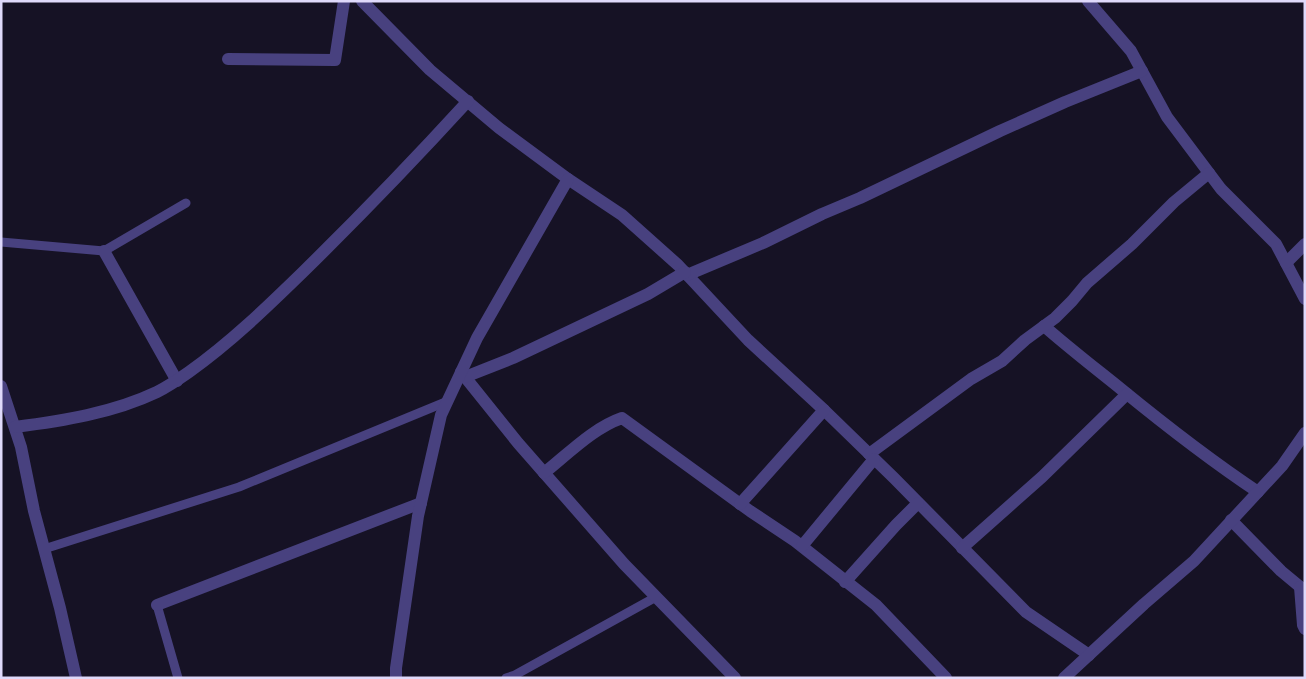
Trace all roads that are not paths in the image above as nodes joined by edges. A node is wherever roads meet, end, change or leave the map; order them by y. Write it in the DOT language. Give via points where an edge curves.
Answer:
graph roads {
  1 [pos="344,1"];
  2 [pos="362,1"];
  3 [pos="1088,1"];
  4 [pos="228,59"];
  5 [pos="1142,71"];
  6 [pos="468,101"];
  7 [pos="1209,173"];
  8 [pos="568,179"];
  9 [pos="186,203"];
  10 [pos="1,242"];
  11 [pos="1305,244"];
  12 [pos="104,251"];
  13 [pos="1286,263"];
  14 [pos="686,273"];
  15 [pos="1305,299"];
  16 [pos="1044,326"];
  17 [pos="463,374"];
  18 [pos="176,381"];
  19 [pos="1,386"];
  20 [pos="1127,394"];
  21 [pos="448,401"];
  22 [pos="824,410"];
  23 [pos="10,424"];
  24 [pos="1305,433"];
  25 [pos="871,456"];
  26 [pos="544,473"];
  27 [pos="1258,492"];
  28 [pos="421,504"];
  29 [pos="740,504"];
  30 [pos="918,504"];
  31 [pos="1231,520"];
  32 [pos="802,546"];
  33 [pos="962,548"];
  34 [pos="44,549"];
  35 [pos="845,582"];
  36 [pos="1302,589"];
  37 [pos="656,597"];
  38 [pos="157,606"];
  39 [pos="1305,629"];
  40 [pos="1089,655"];
  41 [pos="513,677"];
  42 [pos="76,678"];
  43 [pos="178,678"];
  44 [pos="396,678"];
  45 [pos="735,678"];
  46 [pos="946,678"];
  47 [pos="1064,678"];
  1 -- 4 [label="street" via="335,60"];
  2 -- 6 [label="street" via="430,70"];
  3 -- 5 [label="street" via="1131,51"];
  5 -- 7 [label="street" via="1167,117"];
  5 -- 14 [label="street" via="1000,130 770,239"];
  6 -- 8 [label="street"];
  6 -- 18 [label="street" via="247,327"];
  7 -- 13 [label="street" via="1276,244"];
  7 -- 16 [label="street" via="1174,202"];
  8 -- 14 [label="street" via="622,214"];
  8 -- 17 [label="street" via="490,316"];
  9 -- 12 [label="lane"];
  10 -- 12 [label="lane"];
  11 -- 13 [label="street"];
  12 -- 18 [label="street"];
  13 -- 15 [label="street"];
  14 -- 17 [label="street" via="512,358"];
  14 -- 22 [label="street" via="748,340"];
  16 -- 20 [label="street"];
  16 -- 25 [label="street" via="1002,361 971,379"];
  17 -- 21 [label="street"];
  17 -- 26 [label="street"];
  18 -- 23 [label="street" via="156,392 102,411 46,423"];
  19 -- 23 [label="street"];
  20 -- 27 [label="street"];
  20 -- 33 [label="street" via="1042,477"];
  21 -- 28 [label="street" via="441,415"];
  21 -- 34 [label="lane" via="239,486"];
  22 -- 25 [label="street"];
  22 -- 29 [label="street"];
  23 -- 34 [label="street" via="21,447"];
  24 -- 27 [label="street" via="1282,466"];
  25 -- 30 [label="street"];
  25 -- 32 [label="street"];
  26 -- 29 [label="street" via="582,442 612,421 622,418"];
  26 -- 37 [label="street"];
  27 -- 31 [label="street"];
  28 -- 38 [label="street"];
  28 -- 44 [label="street"];
  29 -- 32 [label="street"];
  30 -- 33 [label="street"];
  30 -- 35 [label="street"];
  31 -- 36 [label="street"];
  31 -- 40 [label="street" via="1194,561"];
  32 -- 35 [label="street"];
  33 -- 40 [label="street" via="1026,612"];
  34 -- 42 [label="street"];
  35 -- 46 [label="street" via="876,606"];
  36 -- 39 [label="street"];
  37 -- 41 [label="lane"];
  37 -- 45 [label="street"];
  38 -- 43 [label="lane"];
  40 -- 47 [label="street"];
}
